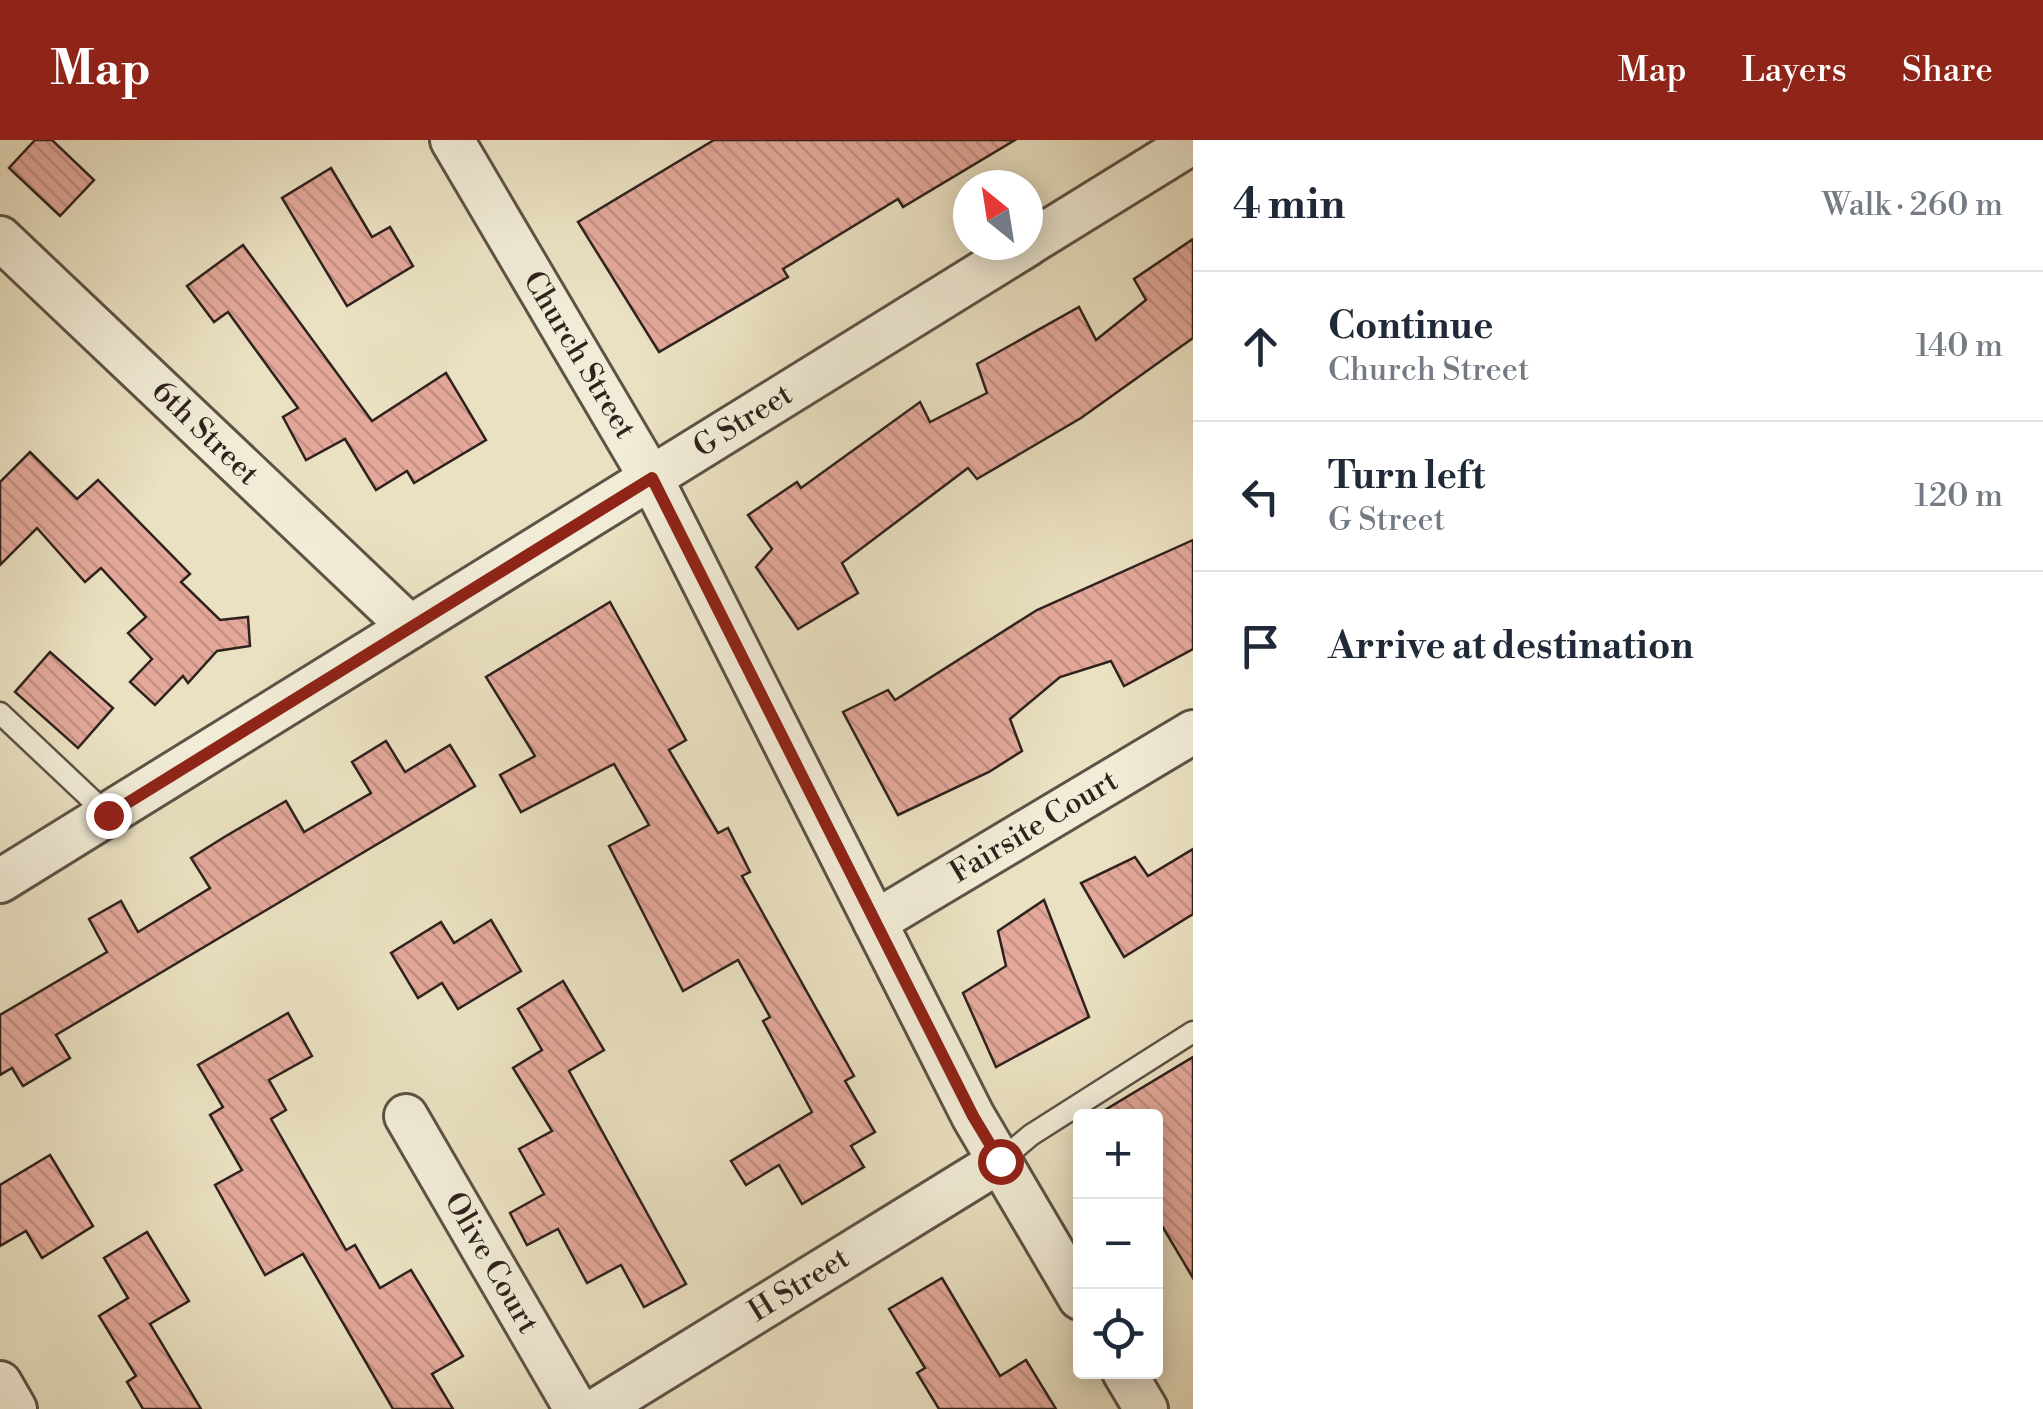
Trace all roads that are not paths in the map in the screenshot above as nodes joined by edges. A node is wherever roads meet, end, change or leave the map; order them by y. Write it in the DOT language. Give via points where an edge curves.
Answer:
graph roads {
  1 [pos="452,140"];
  2 [pos="1193,142"];
  3 [pos="1043,236"];
  4 [pos="0,238"];
  5 [pos="1004,260"];
  6 [pos="652,478"];
  7 [pos="410,628"];
  8 [pos="0,713"];
  9 [pos="1193,732"];
  10 [pos="108,815"];
  11 [pos="0,882"];
  12 [pos="875,922"];
  13 [pos="1193,1032"];
  14 [pos="406,1116"];
  15 [pos="1000,1161"];
  16 [pos="1075,1289"];
  17 [pos="1128,1379"];
  18 [pos="0,1383"];
  19 [pos="15,1409"];
  20 [pos="576,1409"];
  21 [pos="598,1409"];
  22 [pos="1146,1409"];
  1 -- 6 [label="street, Church Street"];
  2 -- 3 [label="street, G Street"];
  4 -- 7 [label="street, 6th Street"];
  5 -- 6 [label="street, G Street"];
  6 -- 7 [label="street, G Street"];
  6 -- 12 [label="street, Church Street"];
  7 -- 10 [label="street, G Street"];
  8 -- 10 [label="lane"];
  9 -- 12 [label="street, Fairsite Court"];
  10 -- 11 [label="street, G Street"];
  12 -- 15 [label="street, Church Street"];
  13 -- 15 [label="lane"];
  14 -- 20 [label="street, Olive Court"];
  15 -- 16 [label="street, Church Street"];
  15 -- 21 [label="street, H Street"];
  17 -- 22 [label="street"];
  18 -- 19 [label="street"];
}
